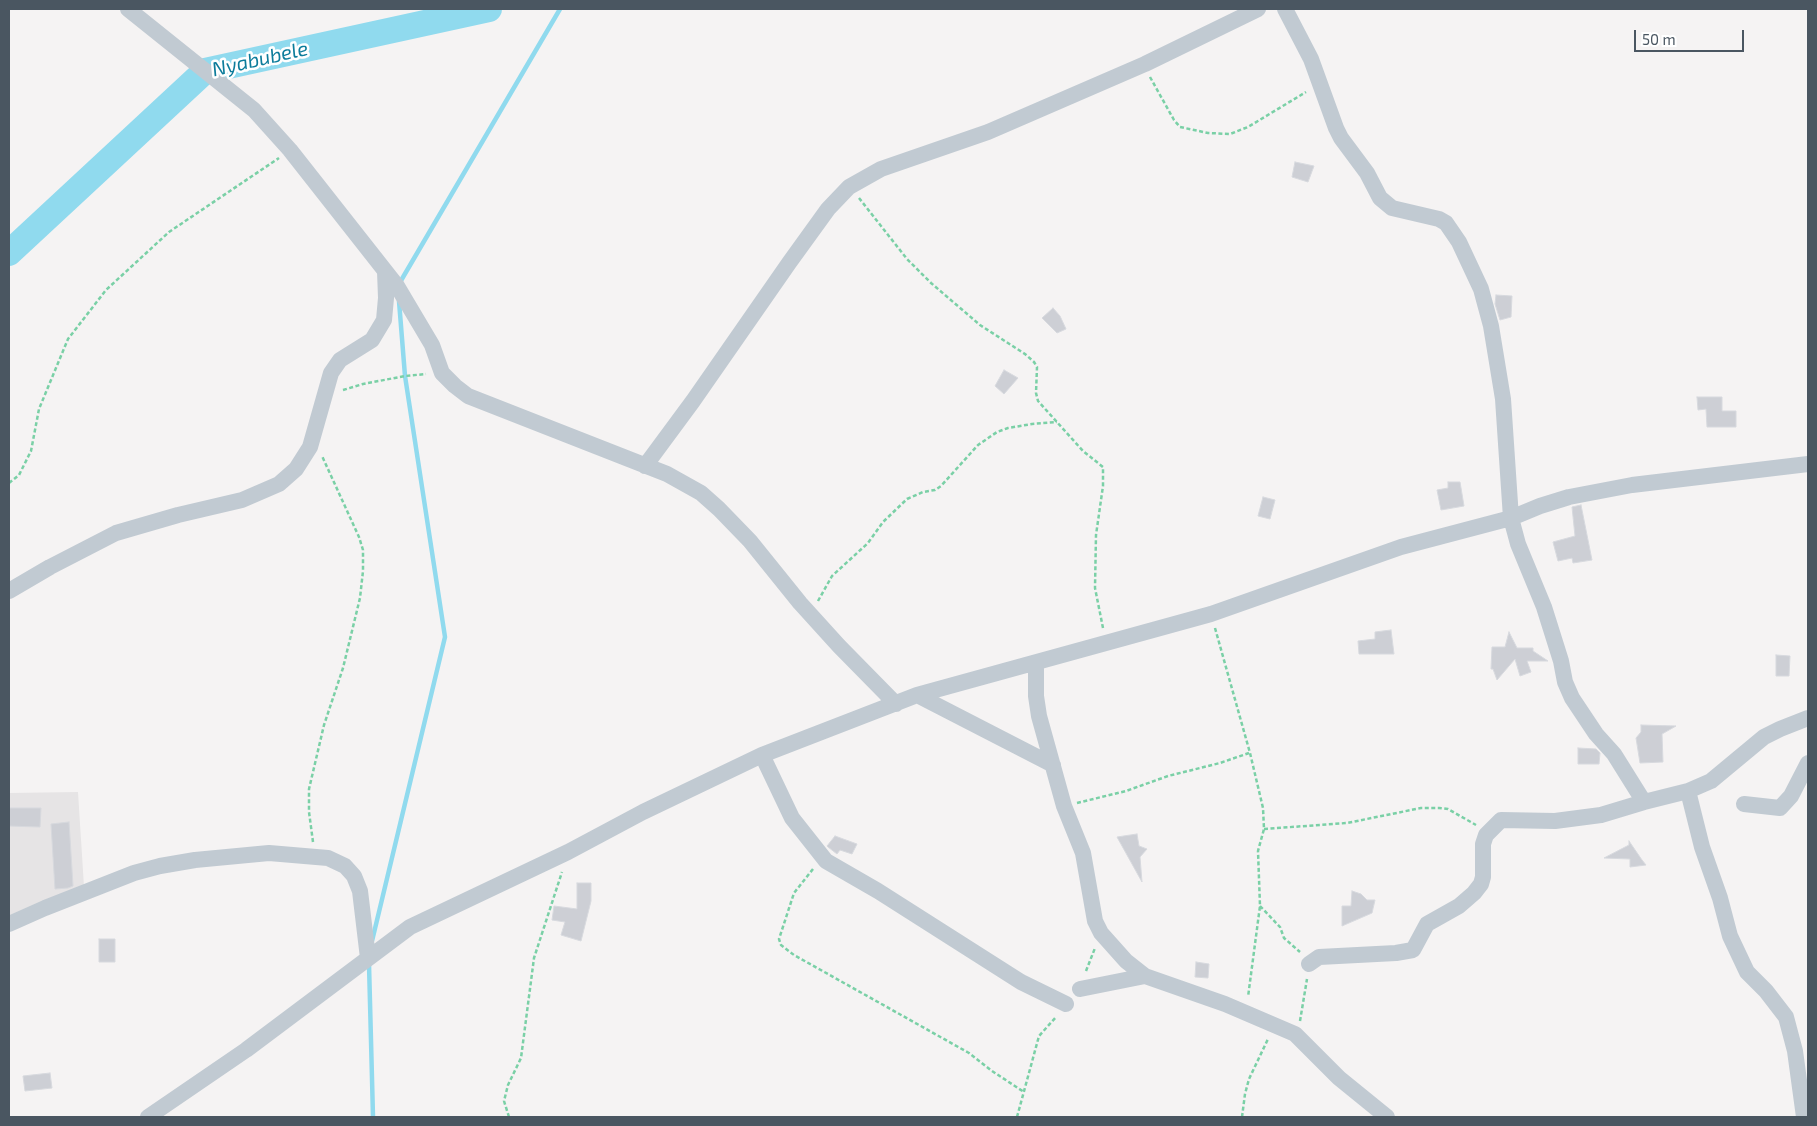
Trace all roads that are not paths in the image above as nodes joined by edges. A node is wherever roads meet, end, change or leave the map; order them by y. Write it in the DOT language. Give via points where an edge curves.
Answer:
graph roads {
  1 [pos="128,9"];
  2 [pos="1258,9"];
  3 [pos="1285,9"];
  4 [pos="385,271"];
  5 [pos="1808,464"];
  6 [pos="645,466"];
  7 [pos="1511,518"];
  8 [pos="9,591"];
  9 [pos="1036,663"];
  10 [pos="917,695"];
  11 [pos="896,704"];
  12 [pos="1808,718"];
  13 [pos="762,755"];
  14 [pos="1808,763"];
  15 [pos="1053,765"];
  16 [pos="1688,792"];
  17 [pos="1644,802"];
  18 [pos="1744,804"];
  19 [pos="9,924"];
  20 [pos="368,958"];
  21 [pos="1309,964"];
  22 [pos="1145,976"];
  23 [pos="1080,989"];
  24 [pos="1066,1004"];
  25 [pos="148,1117"];
  26 [pos="1387,1117"];
  27 [pos="1804,1117"];
  1 -- 4 [label="street" via="254,110 290,150"];
  2 -- 6 [label="street" via="1145,64 988,132 881,168 848,187 788,262"];
  3 -- 7 [label="street" via="1302,39 1339,133 1380,198 1392,208 1446,223 1459,242 1480,289 1491,326 1503,399"];
  4 -- 6 [label="street" via="432,345 442,373 468,396"];
  4 -- 8 [label="street" via="384,320 372,340 340,360 331,373 310,447 296,469 279,484 242,500 116,534"];
  5 -- 7 [label="street" via="1632,485 1562,500"];
  6 -- 11 [label="street" via="687,484 719,508 764,557 794,597"];
  7 -- 9 [label="street" via="1401,548 1211,614"];
  7 -- 17 [label="street" via="1547,616 1572,698 1614,754"];
  9 -- 10 [label="street"];
  9 -- 15 [label="street" via="1039,716"];
  10 -- 11 [label="street"];
  10 -- 15 [label="street"];
  11 -- 13 [label="street"];
  12 -- 16 [label="street" via="1764,737 1711,780"];
  13 -- 20 [label="street" via="410,927"];
  13 -- 24 [label="street" via="792,818 826,861 1021,982"];
  14 -- 18 [label="street" via="1780,808"];
  15 -- 22 [label="street" via="1064,806 1083,853 1095,921 1126,962"];
  16 -- 17 [label="street"];
  16 -- 27 [label="street" via="1730,936 1747,972 1786,1017 1795,1051"];
  17 -- 21 [label="street" via="1601,815 1555,821 1501,820 1486,835 1483,844 1481,884 1458,906 1427,924 1413,950 1319,958"];
  19 -- 20 [label="street" via="160,866 269,853 328,858 345,866 354,876 360,891"];
  20 -- 25 [label="street" via="246,1050"];
  22 -- 23 [label="street"];
  22 -- 26 [label="street" via="1225,1004 1295,1034 1338,1078"];
}
